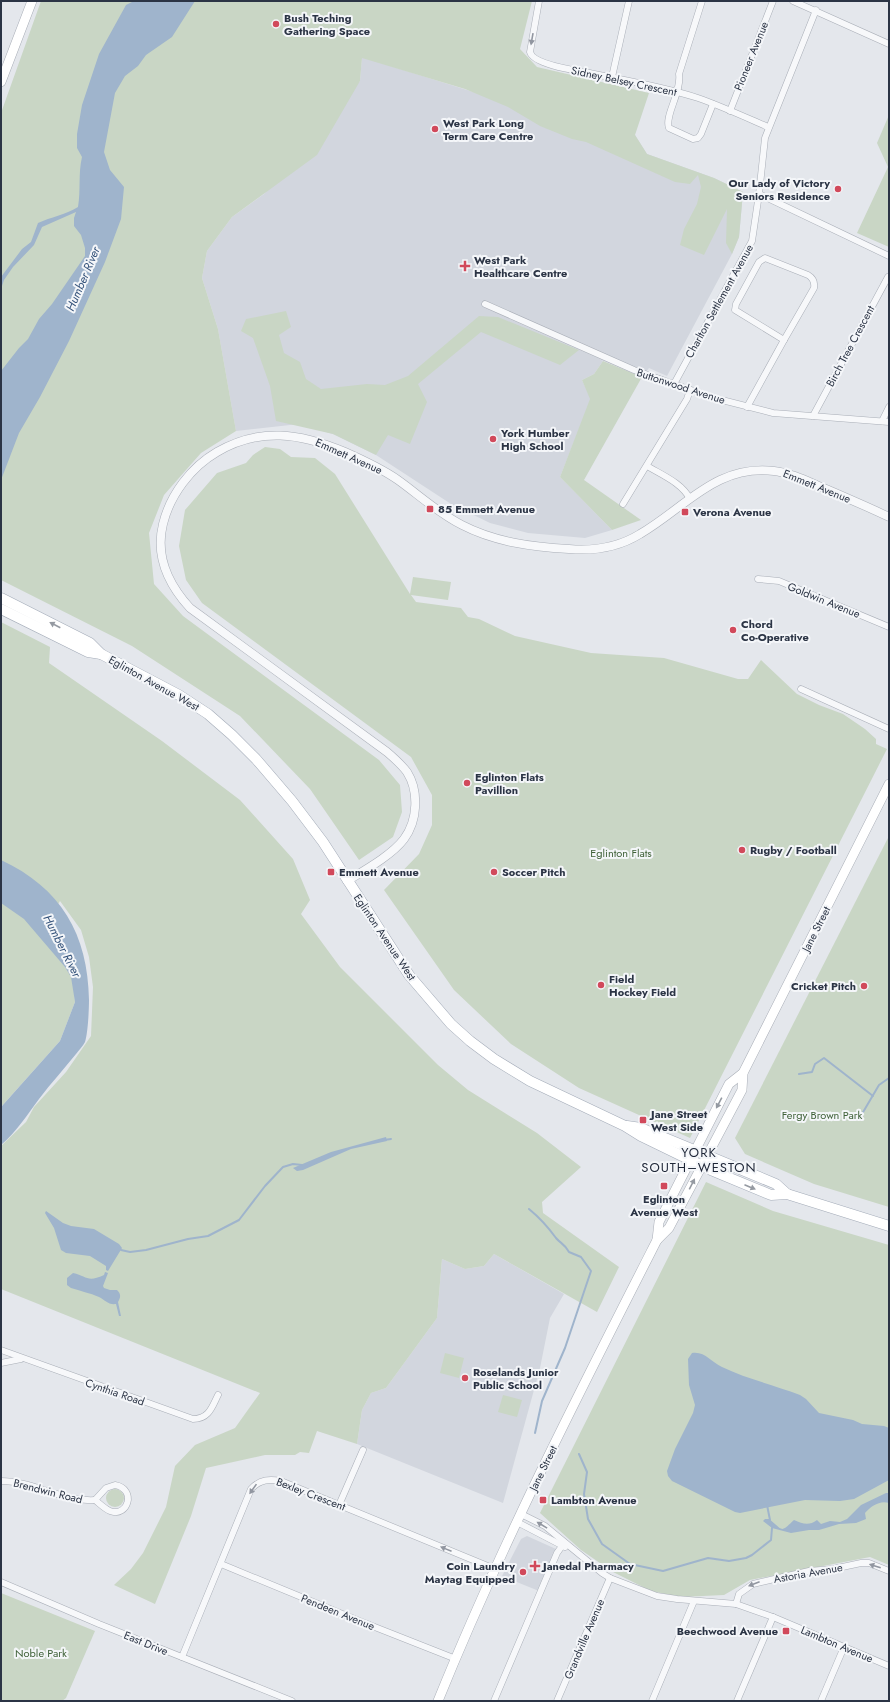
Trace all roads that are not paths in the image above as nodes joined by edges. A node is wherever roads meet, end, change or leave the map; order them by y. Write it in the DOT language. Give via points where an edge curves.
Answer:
graph roads {
  1 [pos="32,1"];
  2 [pos="539,1"];
  3 [pos="629,1"];
  4 [pos="702,1"];
  5 [pos="773,1"];
  6 [pos="793,1"];
  7 [pos="816,10"];
  8 [pos="889,44"];
  9 [pos="612,78"];
  10 [pos="1,82"];
  11 [pos="678,92"];
  12 [pos="713,104"];
  13 [pos="730,111"];
  14 [pos="768,127"];
  15 [pos="759,194"];
  16 [pos="889,256"];
  17 [pos="888,277"];
  18 [pos="485,304"];
  19 [pos="784,340"];
  20 [pos="674,384"];
  21 [pos="690,390"];
  22 [pos="747,407"];
  23 [pos="889,407"];
  24 [pos="813,416"];
  25 [pos="886,422"];
  26 [pos="647,466"];
  27 [pos="690,498"];
  28 [pos="623,504"];
  29 [pos="889,517"];
  30 [pos="758,579"];
  31 [pos="1,598"];
  32 [pos="1,610"];
  33 [pos="889,627"];
  34 [pos="89,648"];
  35 [pos="801,689"];
  36 [pos="889,728"];
  37 [pos="889,784"];
  38 [pos="347,881"];
  39 [pos="743,1073"];
  40 [pos="625,1126"];
  41 [pos="695,1150"];
  42 [pos="708,1155"];
  43 [pos="690,1159"];
  44 [pos="702,1165"];
  45 [pos="787,1194"];
  46 [pos="889,1226"];
  47 [pos="657,1240"];
  48 [pos="1,1350"];
  49 [pos="21,1359"];
  50 [pos="1,1364"];
  51 [pos="218,1395"];
  52 [pos="363,1450"];
  53 [pos="1,1481"];
  54 [pos="95,1500"];
  55 [pos="339,1505"];
  56 [pos="519,1518"];
  57 [pos="562,1546"];
  58 [pos="582,1558"];
  59 [pos="221,1564"];
  60 [pos="495,1569"];
  61 [pos="889,1571"];
  62 [pos="610,1578"];
  63 [pos="1,1582"];
  64 [pos="694,1601"];
  65 [pos="736,1604"];
  66 [pos="773,1617"];
  67 [pos="844,1647"];
  68 [pos="182,1657"];
  69 [pos="456,1659"];
  70 [pos="889,1666"];
  71 [pos="292,1701"];
  72 [pos="438,1701"];
  73 [pos="494,1701"];
  74 [pos="557,1701"];
  75 [pos="652,1701"];
  76 [pos="737,1701"];
  77 [pos="821,1701"];
  1 -- 10 [label="main road"];
  2 -- 9 [label="street, Sidney Belsey Crescent, one-way" via="531,55 543,62 564,68"];
  3 -- 9 [label="street"];
  4 -- 11 [label="street" via="679,74"];
  5 -- 13 [label="street, Pioneer Avenue"];
  6 -- 7 [label="street"];
  7 -- 8 [label="street"];
  7 -- 14 [label="street, Charlton Settlement Avenue"];
  9 -- 11 [label="street, Sidney Belsey Crescent"];
  11 -- 12 [label="street, Sidney Belsey Crescent"];
  11 -- 12 [label="street" via="667,124 671,130 693,139 700,136"];
  12 -- 13 [label="street, Sidney Belsey Crescent"];
  13 -- 14 [label="street, Sidney Belsey Crescent"];
  14 -- 15 [label="street, Charlton Settlement Avenue" via="763,148"];
  15 -- 16 [label="street"];
  15 -- 20 [label="street, Charlton Settlement Avenue" via="752,241"];
  17 -- 24 [label="street, Birch Tree Crescent"];
  18 -- 20 [label="street, Buttonwood Avenue" via="634,370"];
  19 -- 19 [label="street" via="815,284 808,275 764,258 758,264 735,310"];
  19 -- 22 [label="street"];
  20 -- 21 [label="street, Buttonwood Avenue"];
  21 -- 22 [label="street, Buttonwood Avenue"];
  21 -- 26 [label="street"];
  22 -- 24 [label="street, Buttonwood Avenue"];
  23 -- 25 [label="street"];
  24 -- 25 [label="street, Buttonwood Avenue"];
  26 -- 27 [label="street" via="680,486"];
  26 -- 28 [label="street"];
  27 -- 29 [label="street, Emmett Avenue" via="709,484 734,473 772,470 798,477"];
  27 -- 38 [label="street, Emmett Avenue" via="634,538 601,548 570,549 516,543 477,532 447,517 376,466 327,444 302,437 269,435 234,443 208,458 187,478 177,490 168,508 161,536 164,566 178,595 206,621 387,752 403,767 411,780 416,808 404,839 388,854"];
  30 -- 33 [label="street, Goldwin Avenue" via="779,582"];
  34 -- 31 [label="main road, Eglinton Avenue West, one-way"];
  32 -- 34 [label="main road, Eglinton Avenue West"];
  34 -- 38 [label="main road, Eglinton Avenue West" via="179,695 208,714 232,735 292,801 323,842"];
  35 -- 36 [label="street"];
  37 -- 39 [label="main road, Jane Street"];
  38 -- 40 [label="main road, Eglinton Avenue West" via="409,975 451,1024 470,1041 530,1081"];
  39 -- 41 [label="main road, Jane Street, one-way" via="729,1084"];
  39 -- 42 [label="main road, Jane Street" via="742,1090"];
  40 -- 41 [label="main road, Eglinton Avenue West" via="641,1128"];
  40 -- 43 [label="main road, Eglinton Avenue West"];
  41 -- 42 [label="main road, Eglinton Avenue West"];
  41 -- 43 [label="main road, Jane Street"];
  42 -- 44 [label="main road, Jane Street"];
  42 -- 45 [label="main road, Eglinton Avenue West" via="776,1184"];
  43 -- 44 [label="main road, Eglinton Avenue West"];
  43 -- 47 [label="main road, Jane Street" via="659,1222"];
  44 -- 45 [label="main road, Eglinton Avenue West, one-way" via="771,1195"];
  47 -- 44 [label="main road, Jane Street, one-way" via="669,1228"];
  45 -- 46 [label="main road, Eglinton Avenue West"];
  47 -- 56 [label="main road, Jane Street" via="588,1374"];
  48 -- 49 [label="street, Cynthia Road"];
  49 -- 50 [label="street"];
  49 -- 51 [label="street, Cynthia Road" via="193,1419 207,1415"];
  52 -- 55 [label="street"];
  53 -- 54 [label="street, Brendwin Road" via="22,1483 83,1500"];
  54 -- 54 [label="street, Brendwin Road" via="108,1511 117,1512 125,1508 128,1496 123,1488 115,1485 106,1488"];
  55 -- 59 [label="street, Bexley Crescent, one-way" via="282,1481 260,1482 251,1489"];
  60 -- 55 [label="street, Bexley Crescent, one-way"];
  56 -- 57 [label="street, Lambton Avenue"];
  58 -- 56 [label="street, Lambton Avenue, one-way" via="545,1526"];
  56 -- 60 [label="main road, Jane Street"];
  57 -- 58 [label="street, Lambton Avenue"];
  57 -- 73 [label="street"];
  58 -- 62 [label="street, Lambton Avenue"];
  59 -- 68 [label="street, Bexley Crescent"];
  59 -- 69 [label="street, Pendeen Avenue"];
  60 -- 69 [label="main road, Jane Street"];
  61 -- 65 [label="street, Astoria Avenue, one-way" via="869,1563 809,1571 753,1584 739,1594"];
  62 -- 64 [label="street, Lambton Avenue" via="657,1596"];
  62 -- 74 [label="street, Grandville Avenue"];
  63 -- 68 [label="street, East Drive"];
  64 -- 65 [label="street, Lambton Avenue"];
  64 -- 75 [label="street"];
  65 -- 66 [label="street, Lambton Avenue"];
  66 -- 67 [label="street, Lambton Avenue"];
  66 -- 76 [label="street"];
  67 -- 70 [label="street, Lambton Avenue"];
  67 -- 77 [label="street"];
  68 -- 71 [label="street, East Drive"];
  69 -- 72 [label="main road, Jane Street"];
}
